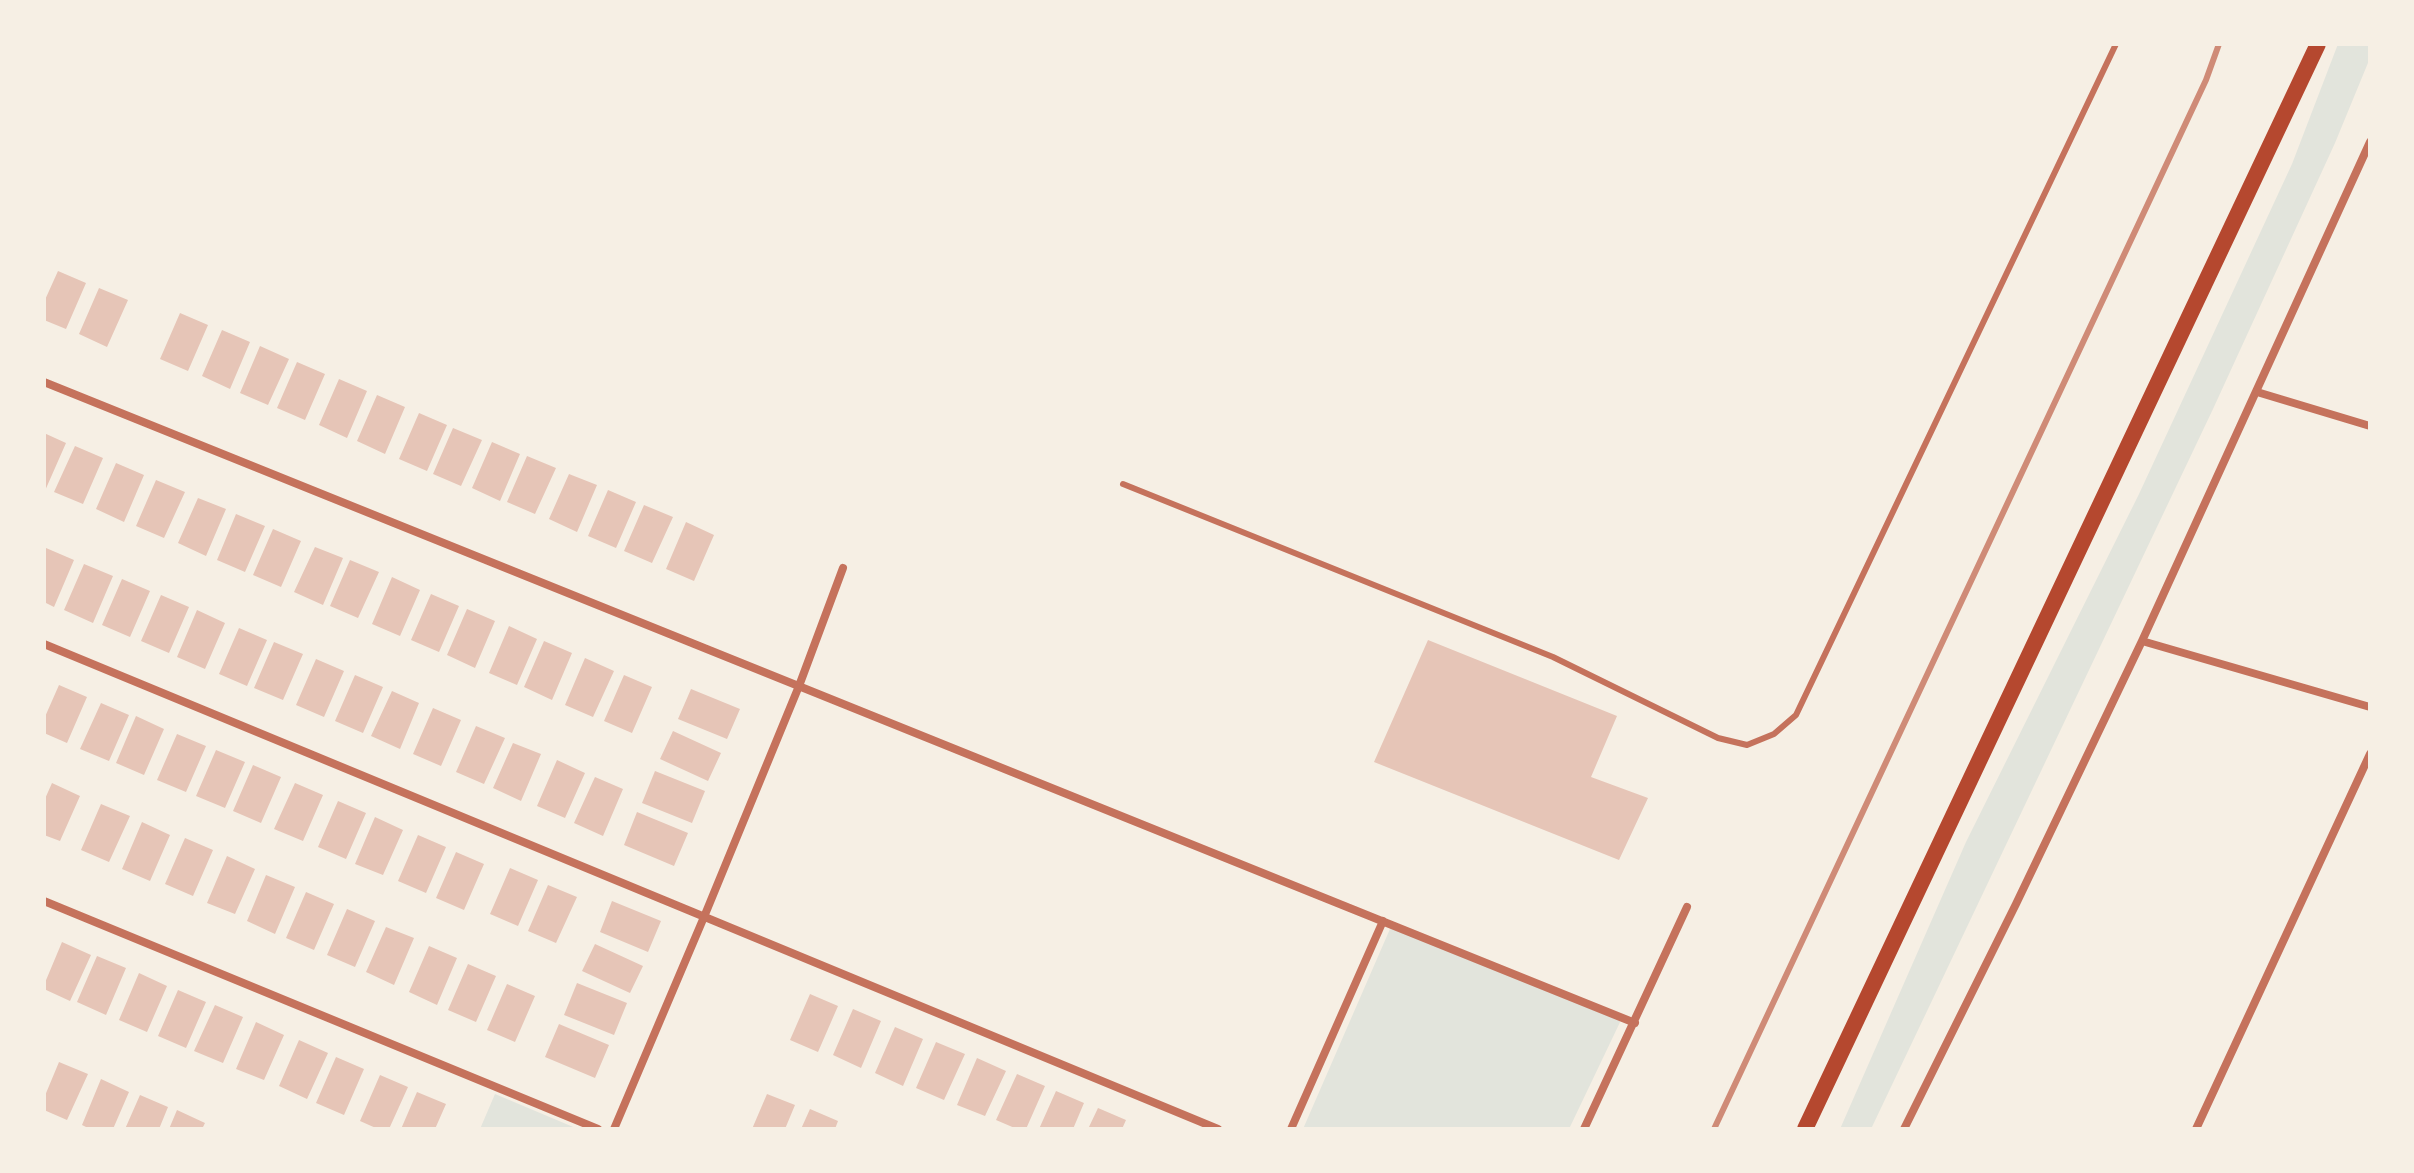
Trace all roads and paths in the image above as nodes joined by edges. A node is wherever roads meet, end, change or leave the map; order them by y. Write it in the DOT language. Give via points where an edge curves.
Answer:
graph roads {
  1 [pos="2116,44"];
  2 [pos="2318,44"];
  3 [pos="2369,147"];
  4 [pos="44,382"];
  5 [pos="2257,392"];
  6 [pos="2370,426"];
  7 [pos="1123,484"];
  8 [pos="843,568"];
  9 [pos="2142,641"];
  10 [pos="44,644"];
  11 [pos="799,686"];
  12 [pos="2370,707"];
  13 [pos="2370,754"];
  14 [pos="44,901"];
  15 [pos="1687,907"];
  16 [pos="704,917"];
  17 [pos="1383,921"];
  18 [pos="1635,1023"];
  19 [pos="598,1129"];
  20 [pos="614,1129"];
  21 [pos="1218,1129"];
  22 [pos="1291,1129"];
  23 [pos="1584,1129"];
  24 [pos="1805,1129"];
  25 [pos="1904,1129"];
  26 [pos="2196,1129"];
  1 -- 7 [label="lane" via="1796,715 1774,734 1747,745 1718,738 1553,657"];
  2 -- 24 [label="main road"];
  3 -- 5 [label="street"];
  4 -- 11 [label="street"];
  5 -- 6 [label="street"];
  5 -- 9 [label="street"];
  8 -- 11 [label="street"];
  9 -- 12 [label="street"];
  9 -- 25 [label="street"];
  10 -- 16 [label="street"];
  11 -- 16 [label="street"];
  11 -- 17 [label="street"];
  13 -- 26 [label="street"];
  14 -- 19 [label="street"];
  15 -- 18 [label="street"];
  16 -- 20 [label="street"];
  16 -- 21 [label="street"];
  17 -- 18 [label="street"];
  17 -- 22 [label="street"];
  18 -- 23 [label="street"];
}
